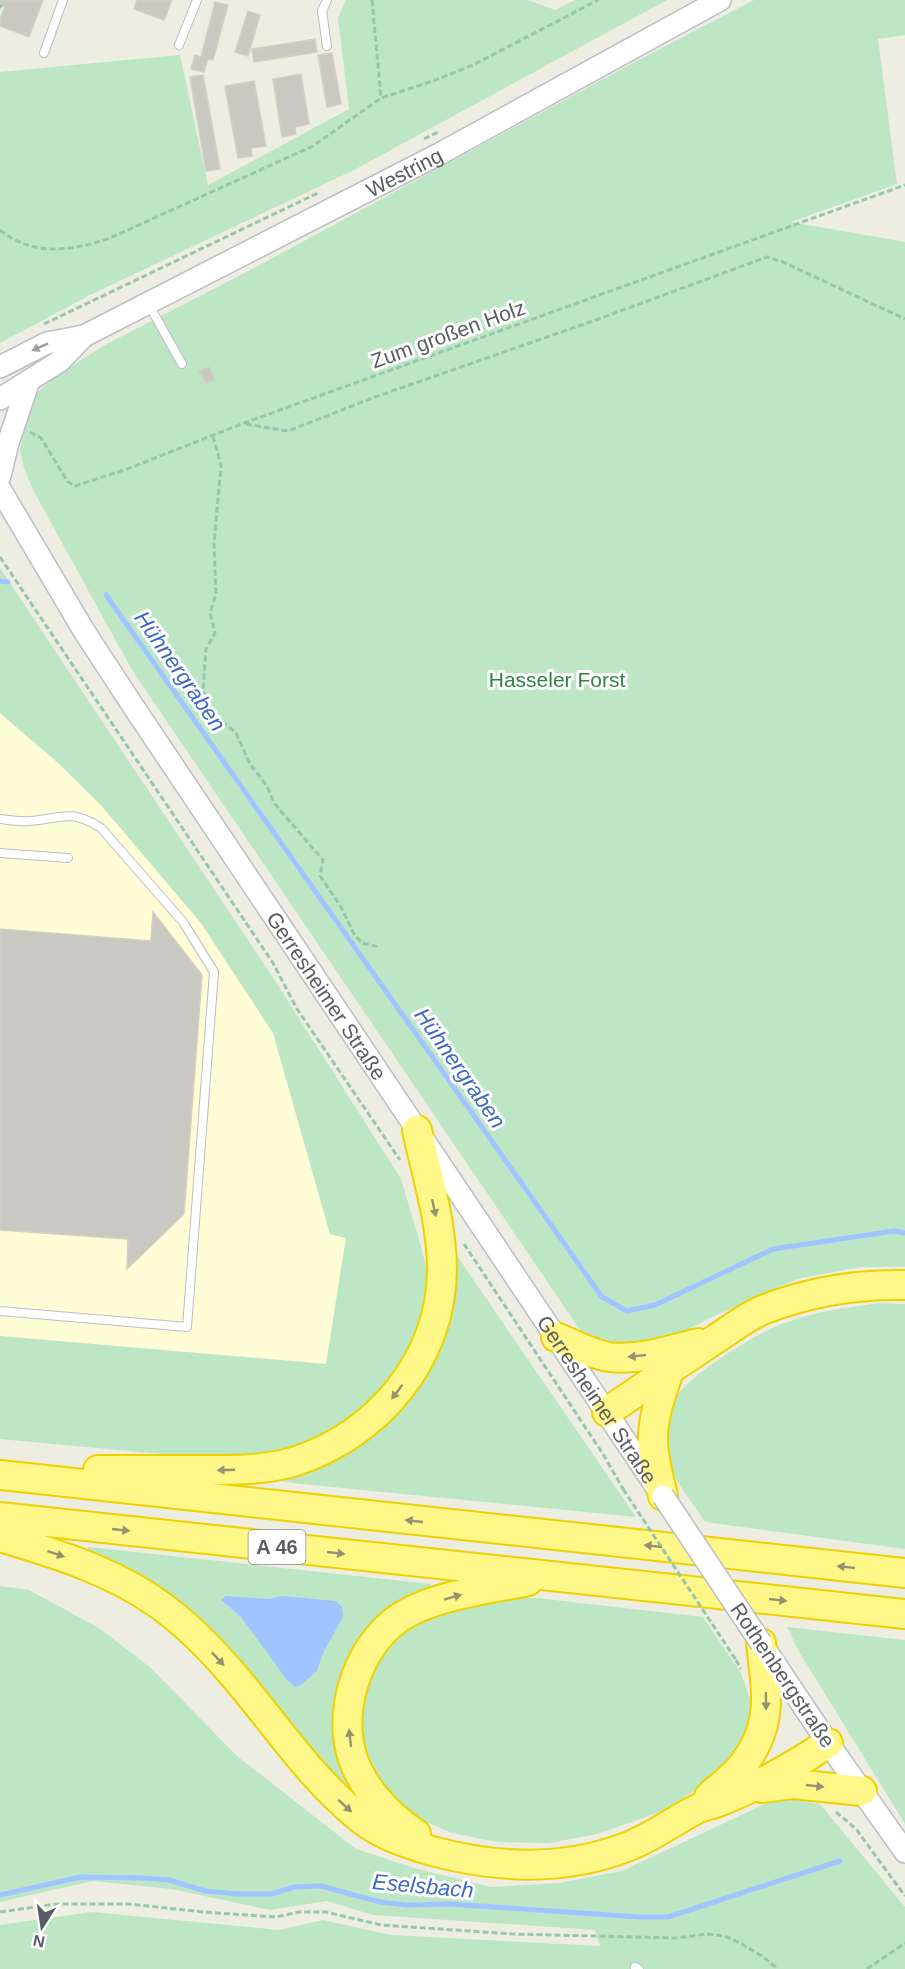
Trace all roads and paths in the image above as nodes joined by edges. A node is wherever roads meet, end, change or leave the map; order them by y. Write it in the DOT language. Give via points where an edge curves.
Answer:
graph roads {
  1 [pos="63,0"];
  2 [pos="197,0"];
  3 [pos="327,0"];
  4 [pos="372,0"];
  5 [pos="598,0"];
  6 [pos="720,0"];
  7 [pos="179,45"];
  8 [pos="327,46"];
  9 [pos="44,53"];
  10 [pos="381,98"];
  11 [pos="446,127"];
  12 [pos="414,144"];
  13 [pos="905,185"];
  14 [pos="330,188"];
  15 [pos="0,230"];
  16 [pos="148,303"];
  17 [pos="905,319"];
  18 [pos="38,327"];
  19 [pos="84,336"];
  20 [pos="182,364"];
  21 [pos="0,367"];
  22 [pos="29,381"];
  23 [pos="0,399"];
  24 [pos="244,423"];
  25 [pos="25,429"];
  26 [pos="213,436"];
  27 [pos="0,476"];
  28 [pos="0,489"];
  29 [pos="0,557"];
  30 [pos="0,819"];
  31 [pos="0,853"];
  32 [pos="68,858"];
  33 [pos="379,946"];
  34 [pos="417,1130"];
  35 [pos="402,1163"];
  36 [pos="440,1238"];
  37 [pos="905,1285"];
  38 [pos="0,1311"];
  39 [pos="556,1337"];
  40 [pos="714,1340"];
  41 [pos="669,1371"];
  42 [pos="607,1412"];
  43 [pos="0,1470"];
  44 [pos="0,1475"];
  45 [pos="663,1496"];
  46 [pos="0,1517"];
  47 [pos="0,1537"];
  48 [pos="905,1573"];
  49 [pos="553,1576"];
  50 [pos="905,1614"];
  51 [pos="761,1643"];
  52 [pos="736,1660"];
  53 [pos="828,1743"];
  54 [pos="862,1791"];
  55 [pos="737,1794"];
  56 [pos="699,1808"];
  57 [pos="905,1852"];
  58 [pos="452,1856"];
  59 [pos="0,1912"];
  60 [pos="905,1943"];
  61 [pos="778,1969"];
  62 [pos="867,1969"];
  1 -- 9 [label="lane"];
  2 -- 7 [label="lane"];
  3 -- 8 [label="lane" via="322,11"];
  4 -- 10 [label="path"];
  5 -- 10 [label="path" via="473,65"];
  6 -- 16 [label="main road, Westring" via="441,153"];
  10 -- 15 [label="path" via="313,146 110,238 86,246 34,248"];
  11 -- 12 [label="path"];
  13 -- 24 [label="path, Zum großen Holz"];
  14 -- 18 [label="path"];
  16 -- 19 [label="main road, Westring"];
  16 -- 20 [label="lane"];
  17 -- 24 [label="path" via="767,257 288,431"];
  19 -- 21 [label="main road, Westring, one-way" via="46,343"];
  19 -- 22 [label="main road, Westring" via="60,361"];
  22 -- 23 [label="main road, Westring"];
  22 -- 27 [label="main road"];
  24 -- 26 [label="path, Zum großen Holz"];
  25 -- 26 [label="path, Zum großen Holz" via="41,438 68,482 75,486"];
  26 -- 33 [label="path" via="221,465 214,544 216,595 210,613 215,633 206,649 202,691 214,714 236,734 274,803 322,860 320,876 354,934 362,943"];
  28 -- 34 [label="main road, Gerresheimer Straße" via="84,632"];
  29 -- 35 [label="path" via="273,963 308,1026"];
  30 -- 38 [label="lane" via="28,821 67,815 86,818 101,828 183,922 214,972 188,1327"];
  31 -- 32 [label="lane"];
  34 -- 36 [label="highway, one-way"];
  34 -- 39 [label="main road, Gerresheimer Straße"];
  36 -- 43 [label="highway, one-way" via="440,1293 425,1347 392,1400 346,1438 293,1462 258,1468"];
  36 -- 52 [label="path, Rothenbergstraße, bridge" via="462,1241"];
  37 -- 40 [label="highway" via="806,1296 763,1310"];
  40 -- 39 [label="highway, one-way" via="626,1358 609,1357"];
  39 -- 42 [label="main road, Gerresheimer Straße"];
  40 -- 41 [label="highway"];
  41 -- 42 [label="highway"];
  41 -- 45 [label="highway" via="652,1437"];
  42 -- 45 [label="main road, Gerresheimer Straße"];
  48 -- 44 [label="highway, A 46, one-way"];
  45 -- 51 [label="main road, Rothenbergstraße, bridge"];
  46 -- 49 [label="highway, A 46, one-way"];
  47 -- 58 [label="highway, one-way" via="97,1570 157,1603 199,1639 303,1763 363,1821 392,1838"];
  49 -- 50 [label="highway, A 46, one-way"];
  58 -- 49 [label="highway, one-way" via="389,1815 368,1786 353,1759 349,1733 354,1680 368,1651 383,1633 416,1609 457,1596"];
  51 -- 53 [label="main road, Rothenbergstraße"];
  51 -- 56 [label="highway, one-way" via="767,1703 761,1734 742,1767"];
  53 -- 54 [label="main road, Rothenbergstraße"];
  53 -- 55 [label="highway" via="790,1768"];
  55 -- 54 [label="highway, one-way" via="793,1784"];
  54 -- 57 [label="main road, Rothenbergstraße"];
  55 -- 56 [label="highway"];
  56 -- 58 [label="highway" via="625,1848 574,1862 524,1865"];
  59 -- 61 [label="path" via="56,1904 129,1904 276,1917 326,1912 381,1925 513,1934 675,1938 707,1934 740,1943"];
  60 -- 62 [label="path"];
}
